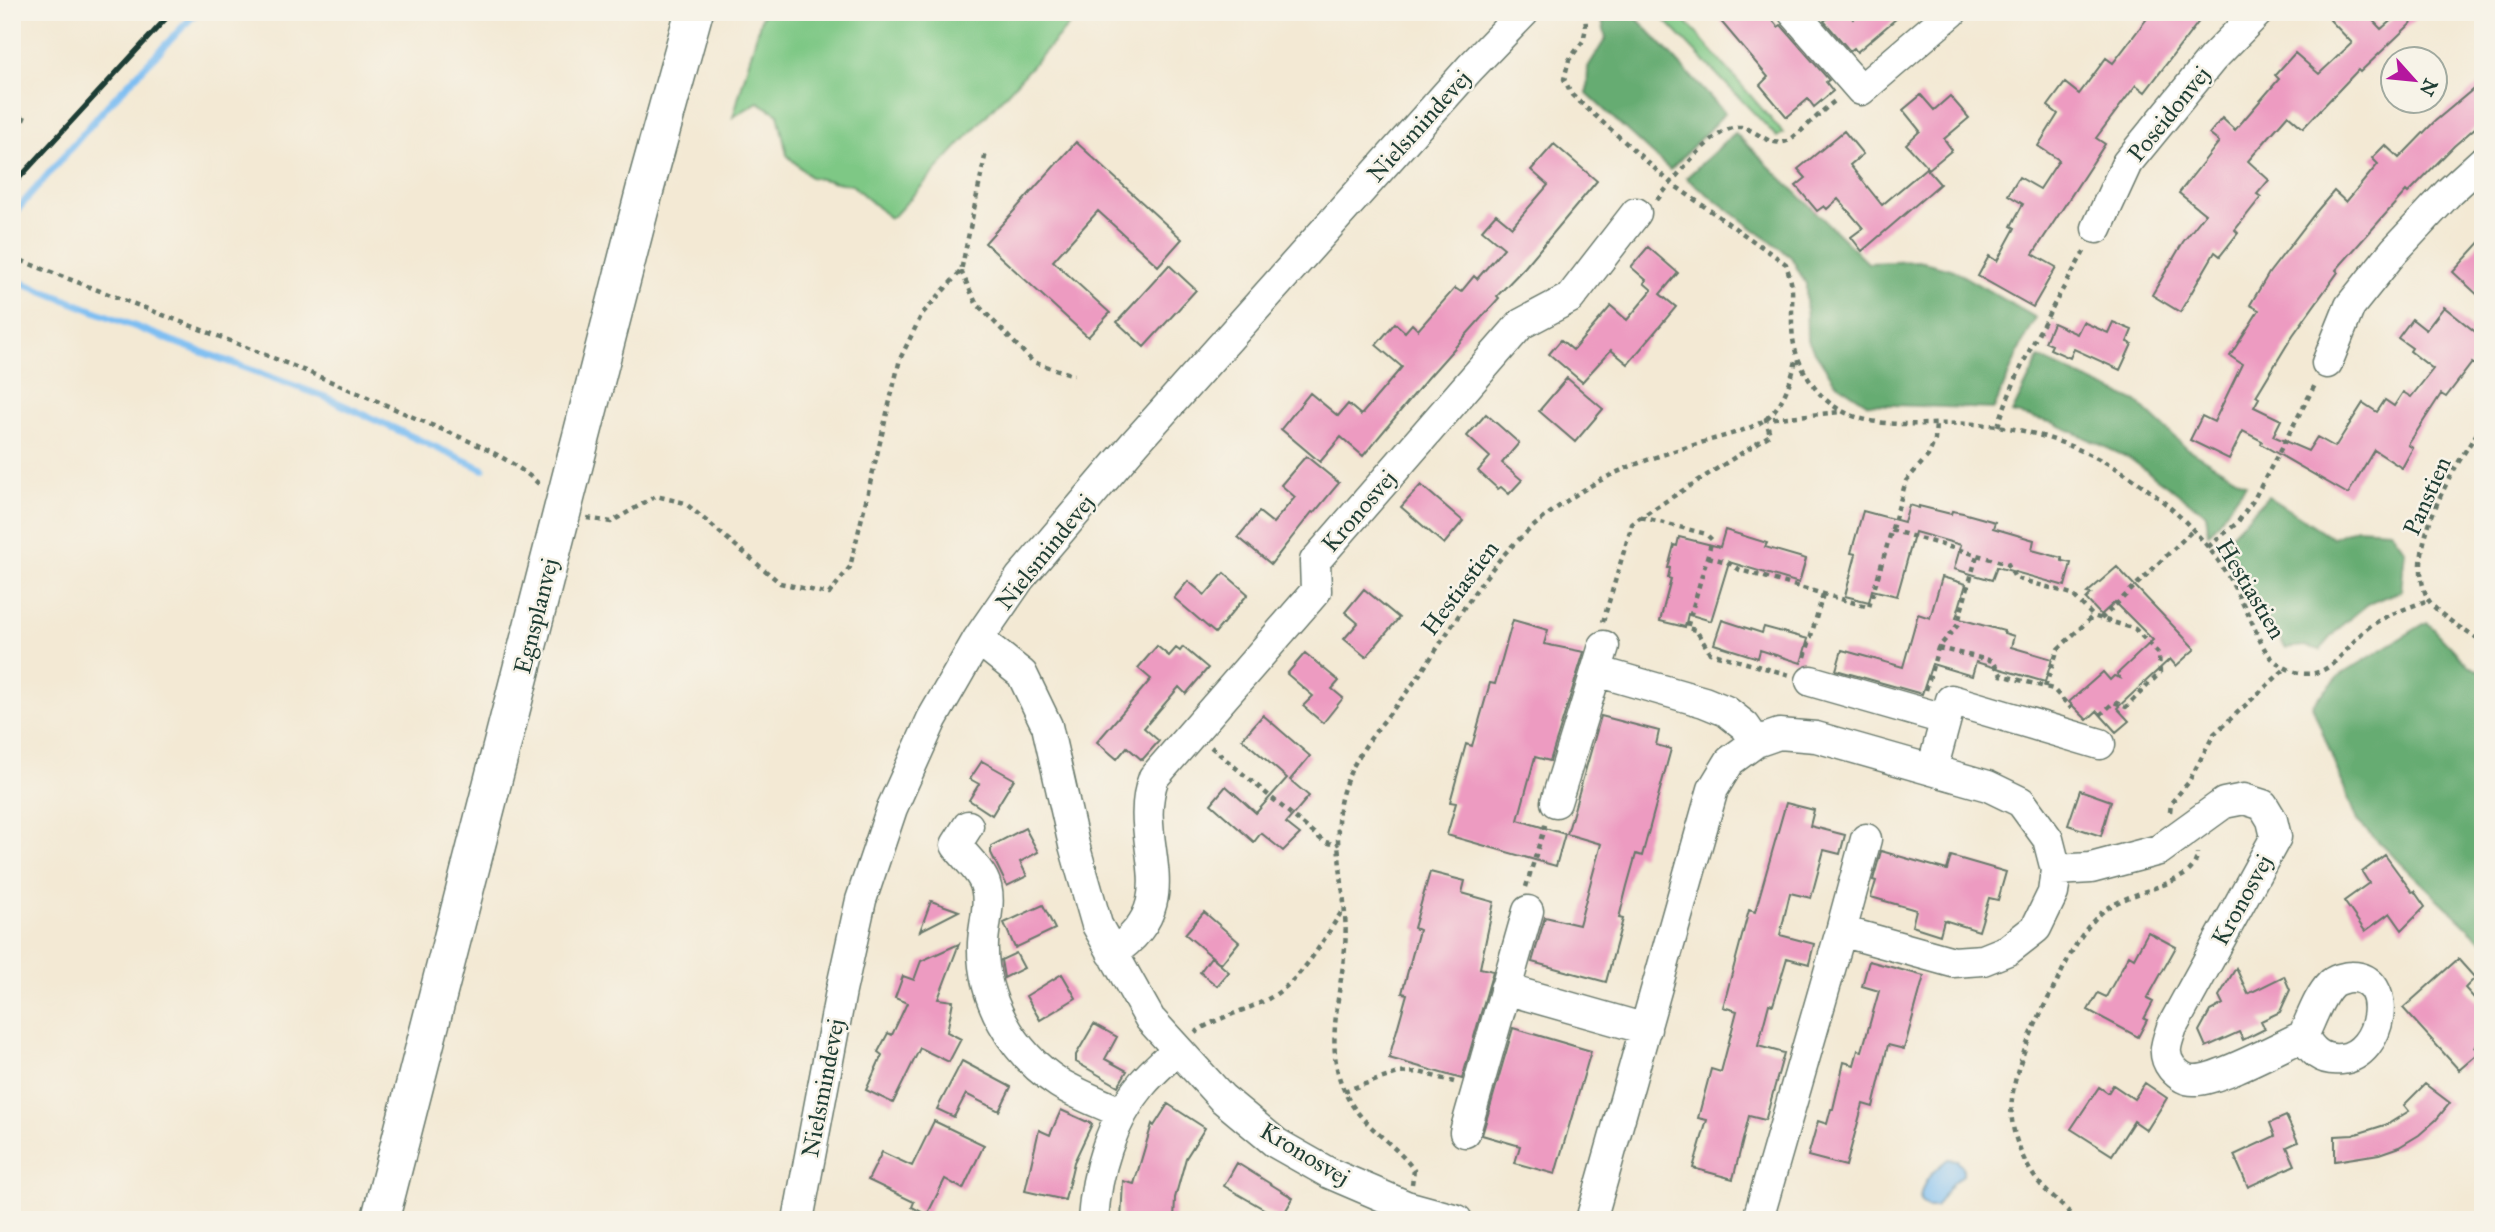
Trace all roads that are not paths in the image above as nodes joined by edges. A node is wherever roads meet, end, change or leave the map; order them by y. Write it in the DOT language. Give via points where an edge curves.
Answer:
graph roads {
  1 [pos="694,12"];
  2 [pos="1524,12"];
  3 [pos="1793,12"];
  4 [pos="1952,12"];
  5 [pos="2258,12"];
  6 [pos="2483,161"];
  7 [pos="1636,213"];
  8 [pos="2097,228"];
  9 [pos="2327,363"];
  10 [pos="978,639"];
  11 [pos="1805,679"];
  12 [pos="1932,715"];
  13 [pos="2091,737"];
  14 [pos="1756,741"];
  15 [pos="1932,770"];
  16 [pos="1556,802"];
  17 [pos="968,826"];
  18 [pos="1866,839"];
  19 [pos="2056,870"];
  20 [pos="1528,911"];
  21 [pos="1840,931"];
  22 [pos="1112,953"];
  23 [pos="1505,989"];
  24 [pos="1646,1029"];
  25 [pos="2303,1036"];
  26 [pos="1176,1050"];
  27 [pos="1122,1113"];
  28 [pos="1465,1132"];
  29 [pos="1760,1212"];
  30 [pos="380,1220"];
  31 [pos="799,1220"];
  32 [pos="1093,1220"];
  33 [pos="1457,1220"];
  34 [pos="1591,1220"];
  1 -- 30 [label="main road, Egnsplanvej"];
  2 -- 10 [label="street, Nielsmindevej" via="1135,443 1020,578"];
  3 -- 4 [label="street" via="1861,90"];
  5 -- 8 [label="street, Poseidonvej" via="2127,163"];
  6 -- 9 [label="street" via="2403,241 2350,306"];
  7 -- 22 [label="street, Kronosvej" via="1570,299 1521,324 1315,561 1316,591 1154,777 1147,795 1152,906 1144,925"];
  10 -- 22 [label="street, Kronosvej" via="1022,674 1047,726 1074,845 1097,925"];
  10 -- 31 [label="street, Nielsmindevej" via="932,719 898,796 862,900"];
  11 -- 12 [label="street"];
  12 -- 13 [label="street" via="1951,700"];
  12 -- 15 [label="street"];
  14 -- 15 [label="street" via="1779,734 1816,737"];
  14 -- 16 [label="street" via="1726,711 1600,659"];
  14 -- 24 [label="street" via="1730,761 1713,789"];
  15 -- 19 [label="street" via="1988,786 2021,802 2048,839"];
  17 -- 27 [label="street" via="956,845 983,879 988,899 983,944 995,1009 1011,1038 1033,1063 1059,1083"];
  18 -- 21 [label="street"];
  19 -- 21 [label="street" via="2053,894 2036,928 2008,950 1983,960 1953,962"];
  19 -- 25 [label="street, Kronosvej" via="2091,868 2159,850 2224,803 2244,799 2263,805 2273,820 2276,837 2164,1049 2169,1064 2193,1081 2210,1078"];
  20 -- 23 [label="street"];
  21 -- 29 [label="street"];
  22 -- 26 [label="street, Kronosvej" via="1150,1019"];
  23 -- 24 [label="street"];
  23 -- 28 [label="street"];
  24 -- 34 [label="street"];
  26 -- 27 [label="street" via="1142,1084"];
  26 -- 33 [label="street, Kronosvej" via="1222,1098 1276,1143 1328,1173 1406,1206"];
  27 -- 32 [label="street" via="1095,1193"];
}
